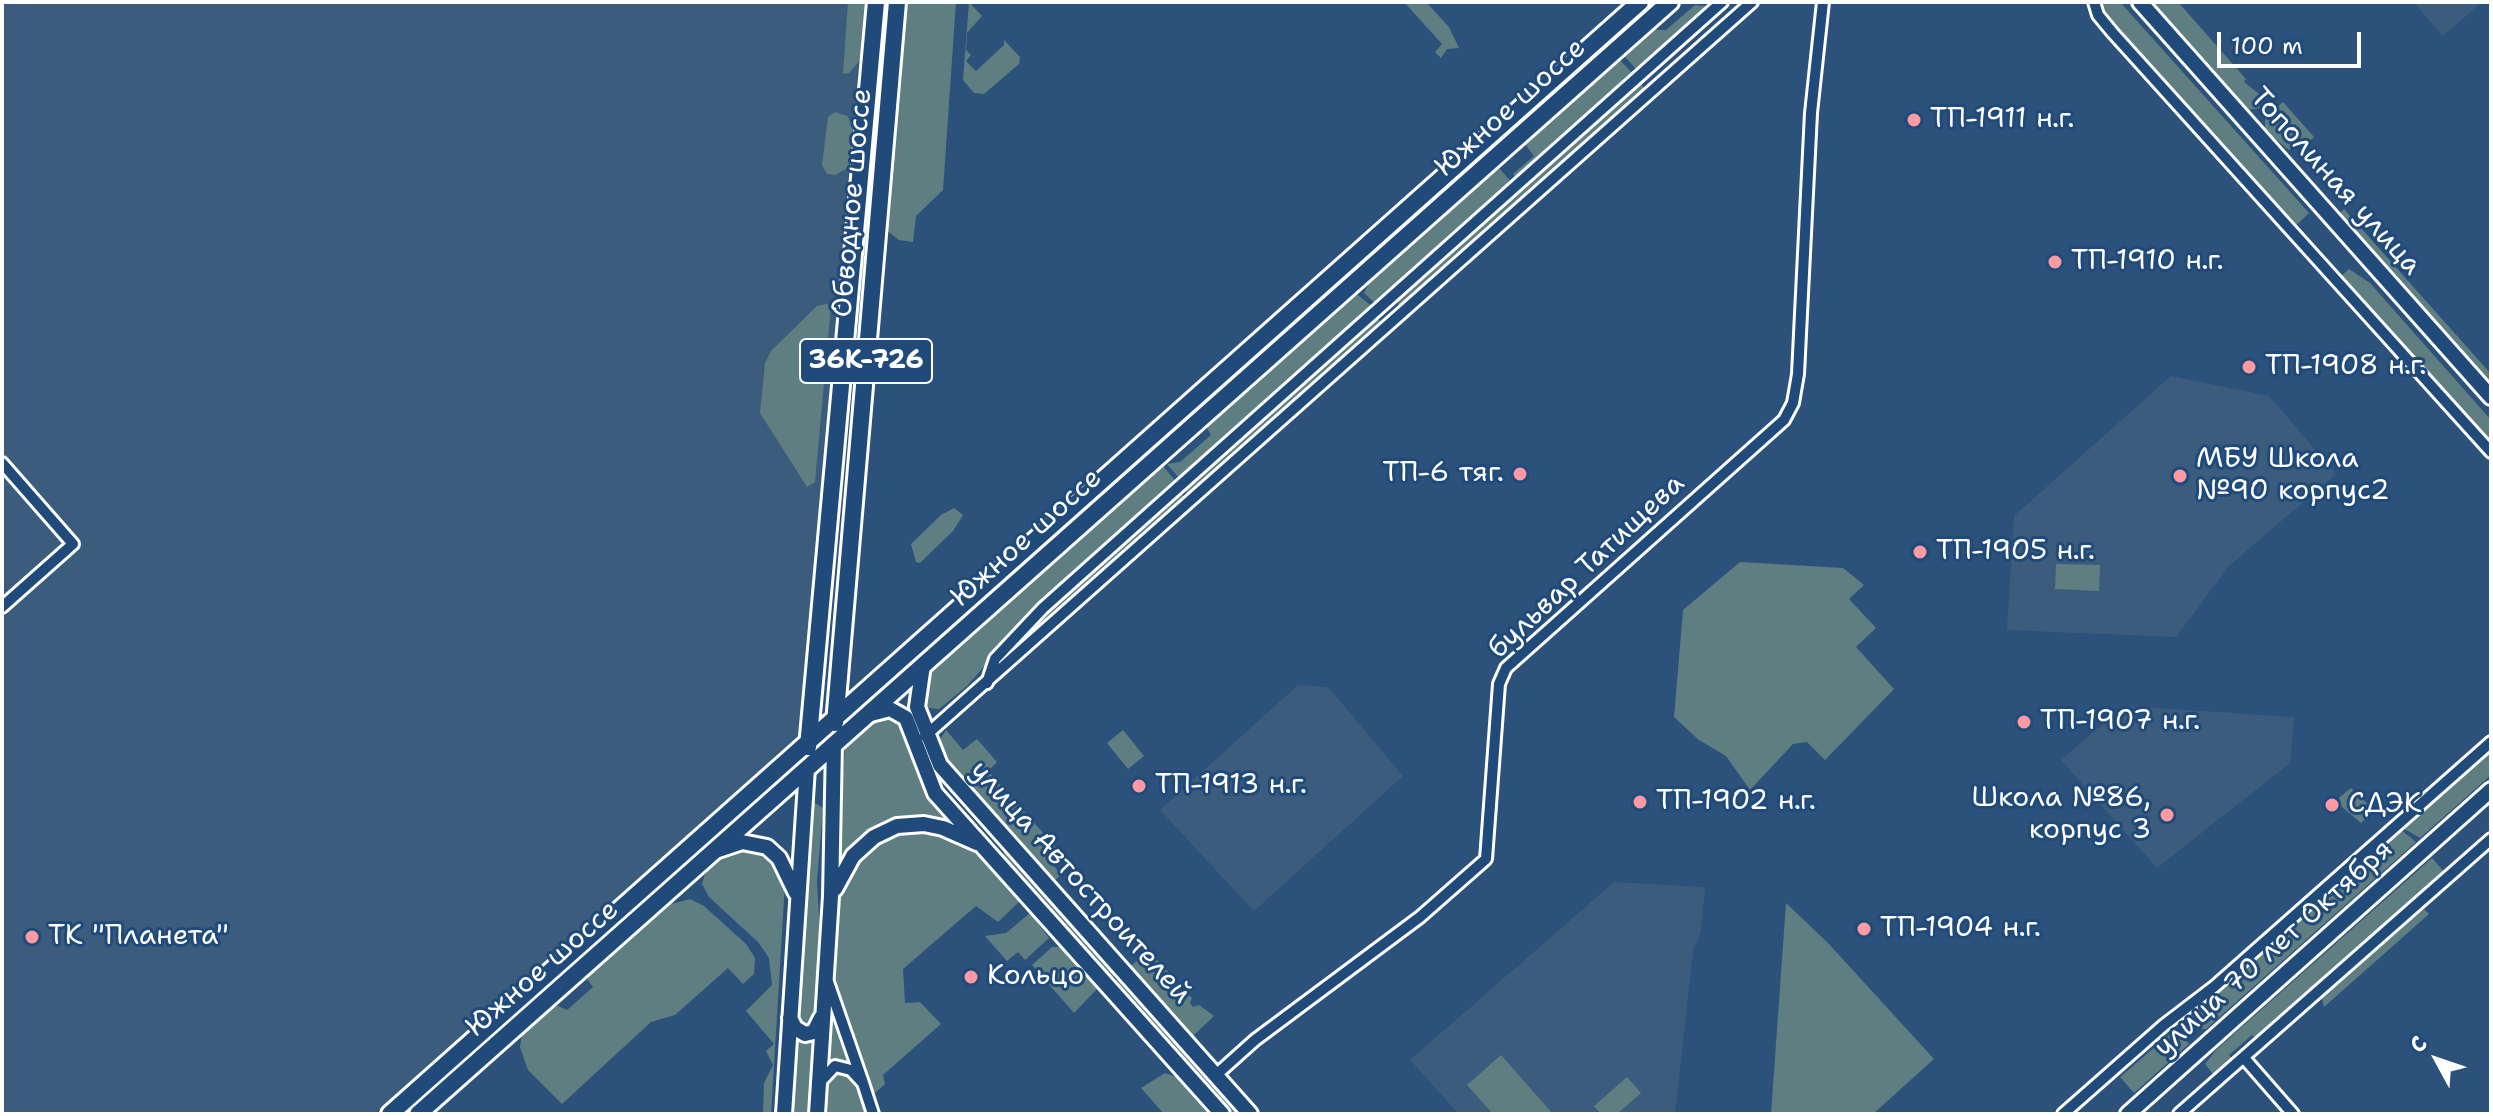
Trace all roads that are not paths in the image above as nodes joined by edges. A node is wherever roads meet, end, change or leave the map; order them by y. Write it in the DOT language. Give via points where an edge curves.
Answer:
graph roads {
  1 [pos="876,2"];
  2 [pos="897,2"];
  3 [pos="1640,2"];
  4 [pos="1670,2"];
  5 [pos="1722,2"];
  6 [pos="1752,2"];
  7 [pos="1823,2"];
  8 [pos="2094,2"];
  9 [pos="2140,2"];
  10 [pos="2491,397"];
  11 [pos="2491,452"];
  12 [pos="2,463"];
  13 [pos="2,607"];
  14 [pos="923,665"];
  15 [pos="986,684"];
  16 [pos="867,716"];
  17 [pos="835,719"];
  18 [pos="922,739"];
  19 [pos="2491,742"];
  20 [pos="808,743"];
  21 [pos="834,744"];
  22 [pos="807,768"];
  23 [pos="2491,790"];
  24 [pos="804,808"];
  25 [pos="832,810"];
  26 [pos="2491,839"];
  27 [pos="1007,841"];
  28 [pos="988,851"];
  29 [pos="714,852"];
  30 [pos="831,896"];
  31 [pos="798,898"];
  32 [pos="826,976"];
  33 [pos="824,1010"];
  34 [pos="790,1018"];
  35 [pos="2244,1058"];
  36 [pos="1216,1075"];
  37 [pos="863,1083"];
  38 [pos="819,1084"];
  39 [pos="390,1114"];
  40 [pos="418,1114"];
  41 [pos="784,1114"];
  42 [pos="817,1114"];
  43 [pos="873,1114"];
  44 [pos="1222,1114"];
  45 [pos="1250,1114"];
  46 [pos="2063,1114"];
  47 [pos="2128,1114"];
  48 [pos="2179,1114"];
  49 [pos="2293,1114"];
  1 -- 20 [label="main road, Обводное шоссе / 36К-726"];
  2 -- 17 [label="main road, Обводное шоссе / 36К-726"];
  3 -- 17 [label="main road, Южное шоссе"];
  4 -- 14 [label="main road, Южное шоссе"];
  5 -- 15 [label="street" via="1043,608 995,659"];
  6 -- 15 [label="street"];
  7 -- 36 [label="street, бульвар Татищева" via="1811,113 1798,374 1784,420 1506,668 1499,684 1486,859 1420,917"];
  8 -- 11 [label="street" via="2098,15"];
  9 -- 10 [label="main road, Тополиная улица"];
  12 -- 13 [label="street" via="73,544"];
  14 -- 16 [label="main road, Южное шоссе"];
  14 -- 18 [label="main road, улица Автостроителей" via="916,695"];
  15 -- 18 [label="street"];
  16 -- 18 [label="main road, улица Автостроителей" via="883,710 901,713"];
  16 -- 21 [label="main road, Южное шоссе"];
  17 -- 20 [label="main road, Южное шоссе"];
  17 -- 21 [label="main road, Обводное шоссе / 36К-726"];
  18 -- 27 [label="main road, улица Автостроителей"];
  18 -- 28 [label="main road, улица Автостроителей" via="935,793"];
  19 -- 46 [label="street"];
  20 -- 22 [label="main road, Обводное шоссе"];
  20 -- 39 [label="main road, Южное шоссе"];
  21 -- 22 [label="main road, Южное шоссе"];
  21 -- 25 [label="main road"];
  22 -- 24 [label="main road"];
  22 -- 29 [label="main road, Южное шоссе"];
  23 -- 47 [label="main road, улица 70 лет Октября"];
  24 -- 25 [label="main road" via="817,799"];
  24 -- 31 [label="main road"];
  25 -- 30 [label="main road"];
  26 -- 35 [label="street"];
  27 -- 28 [label="main road"];
  27 -- 36 [label="main road, улица Автостроителей"];
  28 -- 30 [label="main road, улица Автостроителей" via="943,828 897,826 853,856"];
  28 -- 44 [label="main road, улица Автостроителей"];
  29 -- 31 [label="main road" via="742,842 767,847 779,858"];
  29 -- 40 [label="main road, Южное шоссе"];
  30 -- 32 [label="main road"];
  31 -- 34 [label="main road"];
  32 -- 33 [label="main road"];
  32 -- 37 [label="street"];
  33 -- 34 [label="main road" via="810,1034 801,1033"];
  33 -- 38 [label="main road"];
  34 -- 41 [label="main road"];
  35 -- 48 [label="street"];
  35 -- 49 [label="street"];
  36 -- 45 [label="main road, улица Автостроителей"];
  37 -- 38 [label="street" via="841,1066 825,1073"];
  37 -- 43 [label="street"];
  38 -- 42 [label="main road"];
}
